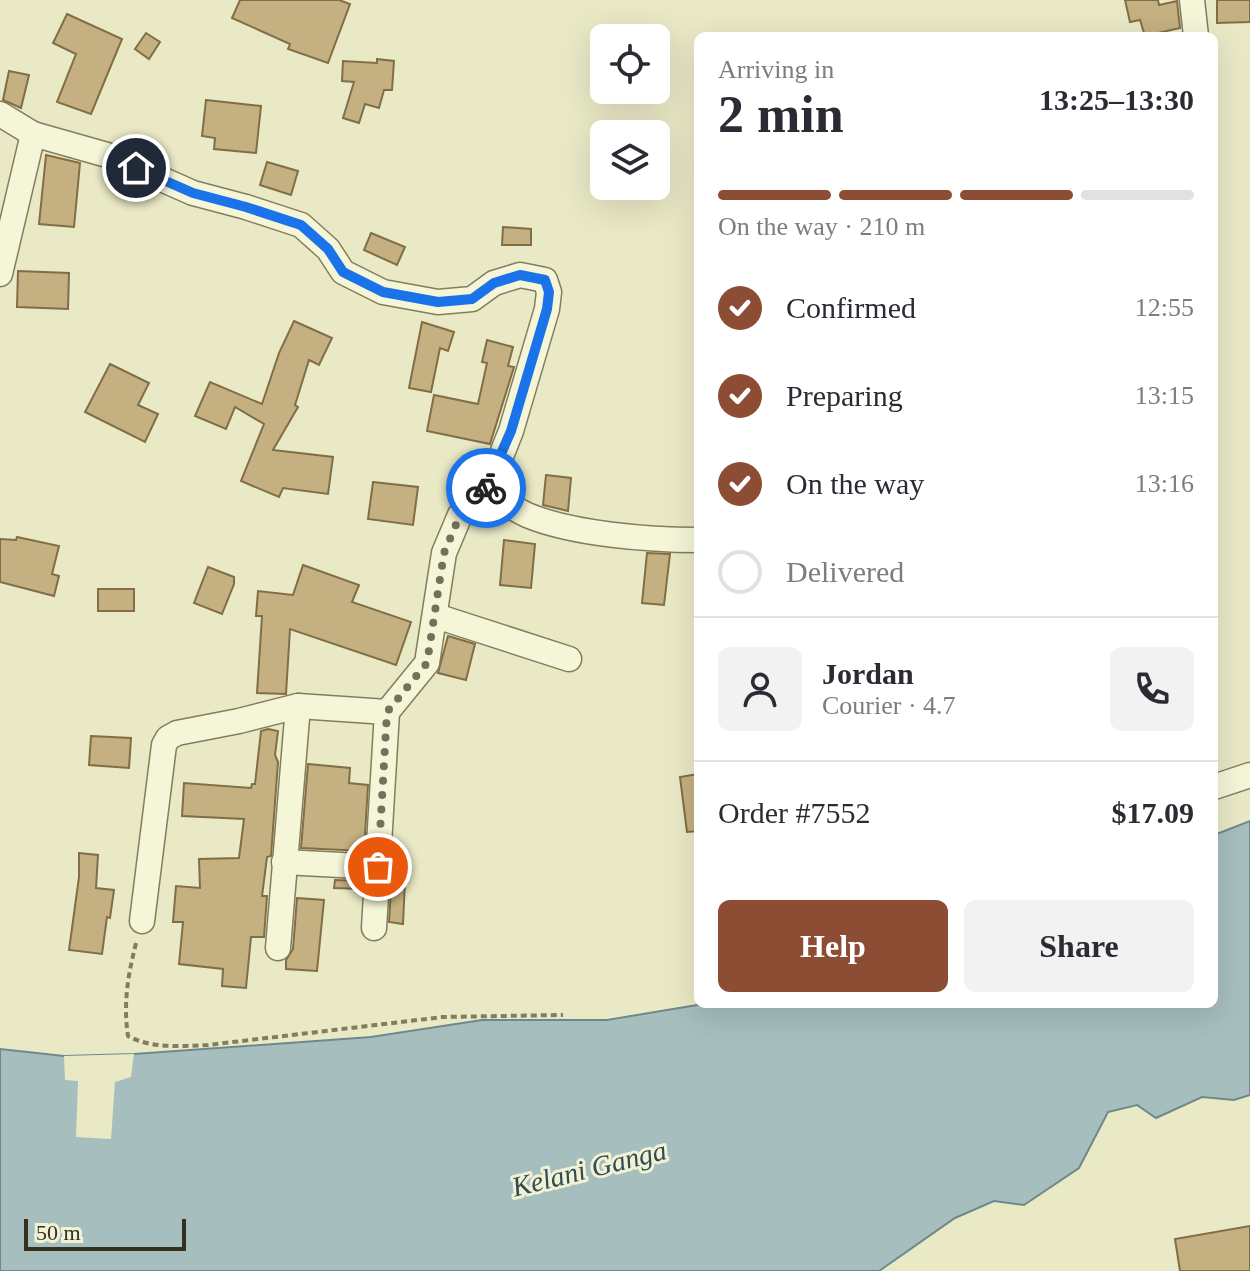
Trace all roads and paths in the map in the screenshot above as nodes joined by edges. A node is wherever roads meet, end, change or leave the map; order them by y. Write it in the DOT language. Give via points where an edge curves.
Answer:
graph roads {
  1 [pos="1192,0"];
  2 [pos="1196,32"];
  3 [pos="0,114"];
  4 [pos="33,134"];
  5 [pos="0,274"];
  6 [pos="484,490"];
  7 [pos="694,540"];
  8 [pos="436,616"];
  9 [pos="569,659"];
  10 [pos="298,706"];
  11 [pos="387,712"];
  12 [pos="1250,775"];
  13 [pos="1218,786"];
  14 [pos="284,862"];
  15 [pos="378,867"];
  16 [pos="142,921"];
  17 [pos="374,928"];
  18 [pos="278,948"];
  19 [pos="563,1015"];
  1 -- 2 [label="street"];
  3 -- 4 [label="street"];
  4 -- 5 [label="street"];
  4 -- 6 [label="street" via="107,155 193,193 301,225 328,249 343,272 383,292 438,302 472,299 494,283 520,275 545,280 547,309 511,431"];
  6 -- 7 [label="street" via="527,515 566,526 648,540"];
  6 -- 8 [label="street" via="460,515 444,553"];
  8 -- 9 [label="street"];
  8 -- 11 [label="street" via="427,663"];
  10 -- 11 [label="street"];
  10 -- 14 [label="street"];
  10 -- 16 [label="street" via="168,738"];
  11 -- 15 [label="street"];
  12 -- 13 [label="street"];
  14 -- 15 [label="street"];
  14 -- 18 [label="street"];
  15 -- 17 [label="street"];
  16 -- 19 [label="path" via="126,981 125,1019 128,1036 140,1043 208,1045 443,1017"];
}
